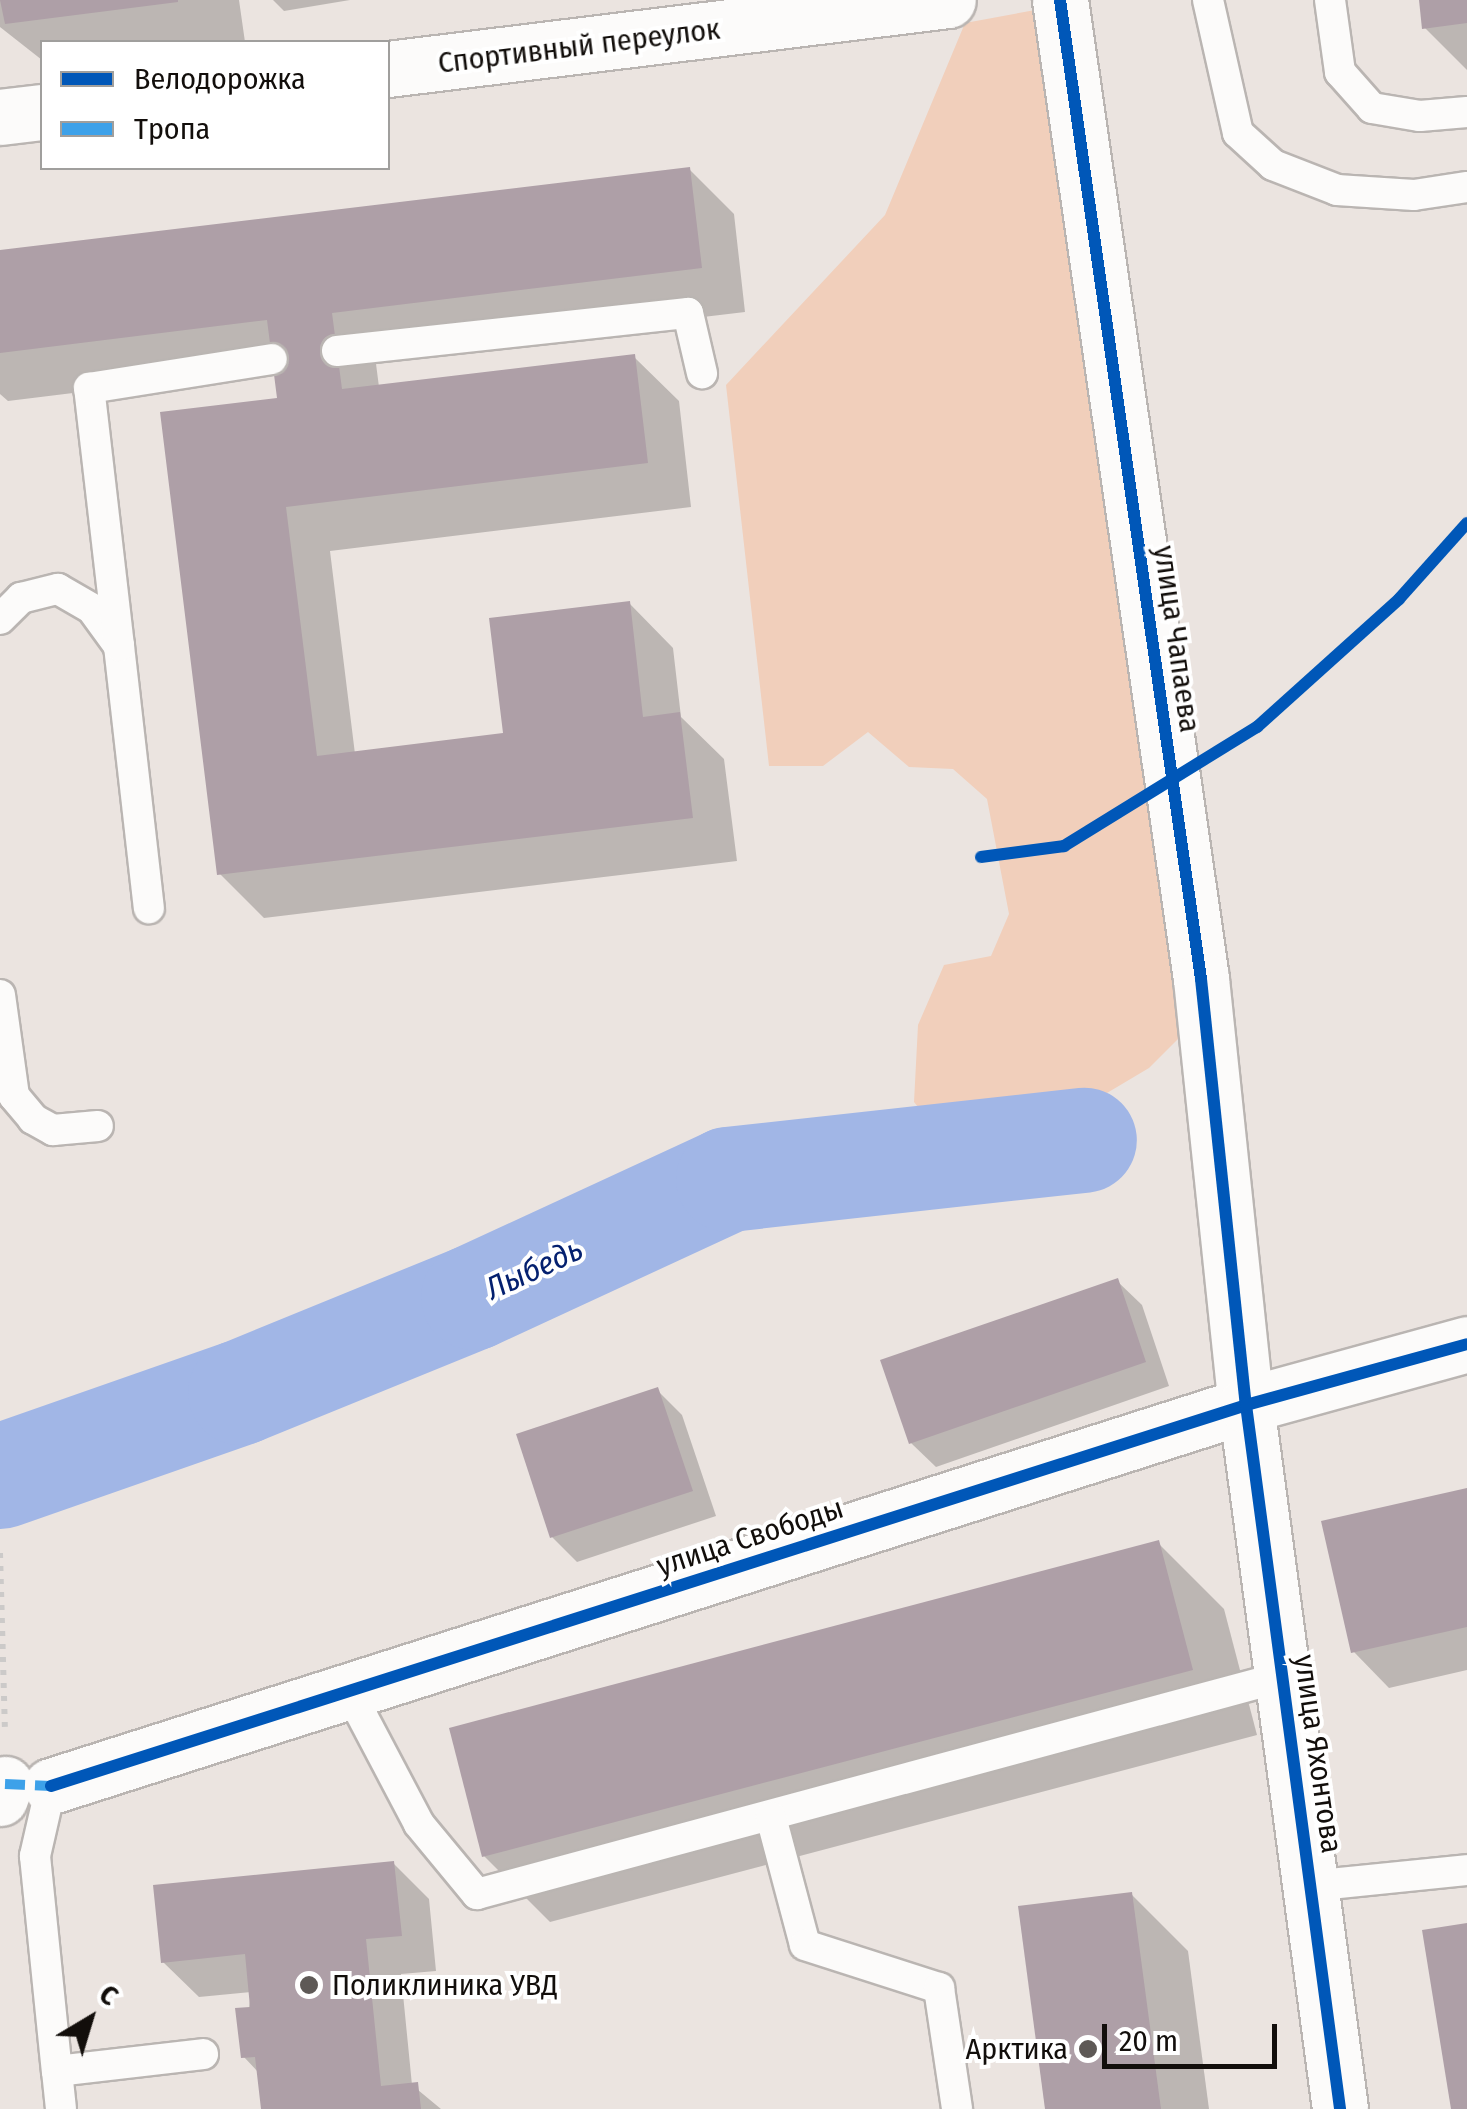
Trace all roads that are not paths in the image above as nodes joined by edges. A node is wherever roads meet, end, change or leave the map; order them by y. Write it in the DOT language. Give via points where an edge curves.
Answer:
graph roads {
  1 [pos="948,0"];
  2 [pos="1060,0"];
  3 [pos="1208,0"];
  4 [pos="1330,0"];
  5 [pos="390,69"];
  6 [pos="40,112"];
  7 [pos="1467,112"];
  8 [pos="0,117"];
  9 [pos="1467,187"];
  10 [pos="337,351"];
  11 [pos="272,359"];
  12 [pos="702,372"];
  13 [pos="0,619"];
  14 [pos="119,646"];
  15 [pos="149,908"];
  16 [pos="0,995"];
  17 [pos="98,1126"];
  18 [pos="1467,1344"];
  19 [pos="1246,1405"];
  20 [pos="1282,1677"];
  21 [pos="350,1691"];
  22 [pos="19,1789"];
  23 [pos="770,1817"];
  24 [pos="1467,1870"];
  25 [pos="1310,1886"];
  26 [pos="203,2054"];
  27 [pos="57,2071"];
  28 [pos="61,2109"];
  29 [pos="957,2109"];
  30 [pos="1340,2109"];
  1 -- 5 [label="street, Спортивный переулок"];
  2 -- 19 [label="street, улица Чапаева" via="1201,979"];
  3 -- 9 [label="lane" via="1238,133 1273,165 1337,190 1414,195"];
  4 -- 7 [label="lane" via="1340,72 1372,108 1420,116"];
  6 -- 8 [label="street"];
  10 -- 12 [label="lane" via="688,312"];
  11 -- 14 [label="lane" via="90,388"];
  13 -- 14 [label="lane" via="21,598 58,589 92,609"];
  14 -- 15 [label="lane"];
  16 -- 17 [label="lane" via="14,1096 52,1130"];
  18 -- 19 [label="street, улица Свободы"];
  19 -- 20 [label="street, улица Яхонтова"];
  19 -- 21 [label="street, улица Свободы"];
  20 -- 23 [label="lane"];
  20 -- 25 [label="street, улица Яхонтова"];
  21 -- 22 [label="street, улица Свободы"];
  21 -- 23 [label="lane" via="419,1824 478,1894"];
  22 -- 27 [label="lane" via="35,1856"];
  23 -- 29 [label="lane" via="805,1945 939,1988"];
  24 -- 25 [label="lane"];
  25 -- 30 [label="street, улица Яхонтова"];
  26 -- 27 [label="lane"];
  27 -- 28 [label="lane"];
}
